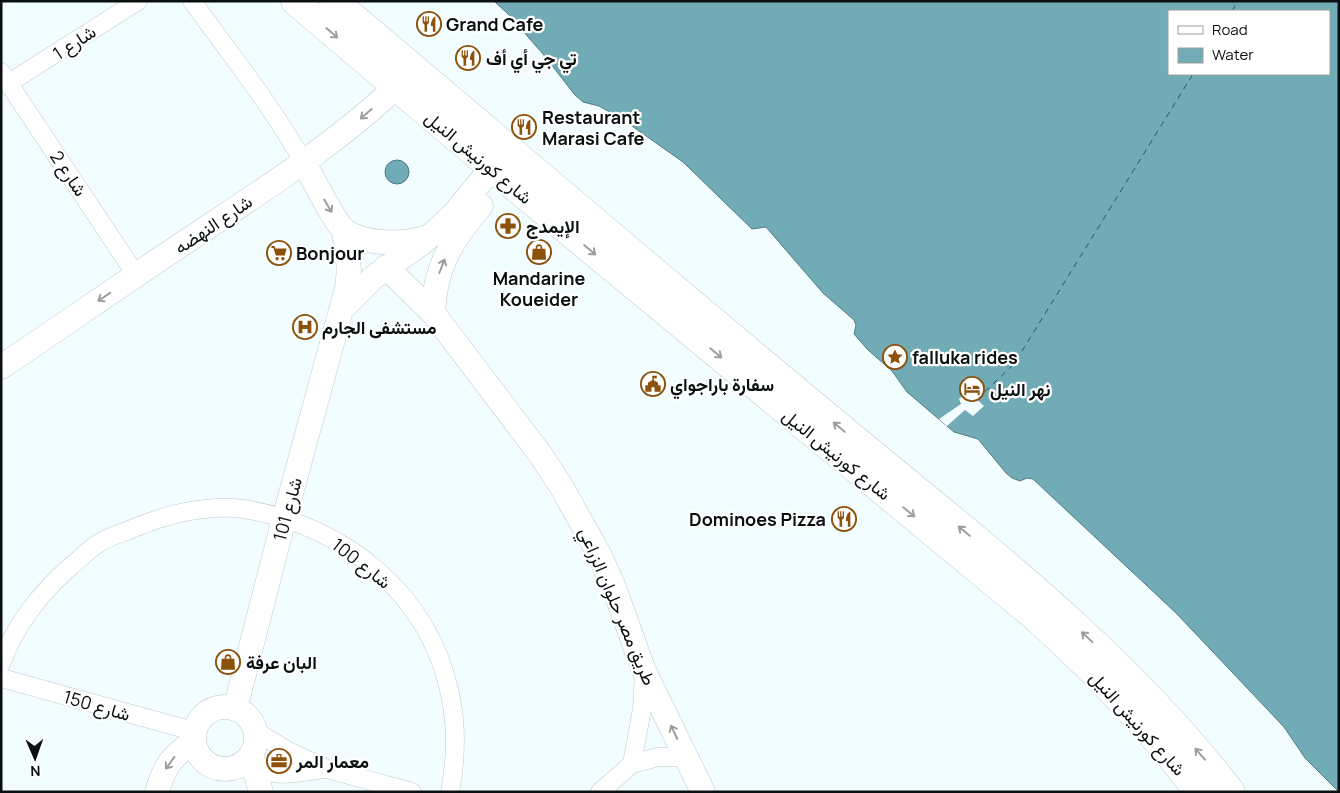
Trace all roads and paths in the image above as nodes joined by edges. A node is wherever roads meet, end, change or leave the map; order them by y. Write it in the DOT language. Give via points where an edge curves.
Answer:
graph roads {
  1 [pos="138,1"];
  2 [pos="192,1"];
  3 [pos="295,1"];
  4 [pos="334,1"];
  5 [pos="415,69"];
  6 [pos="5,77"];
  7 [pos="396,88"];
  8 [pos="304,163"];
  9 [pos="506,163"];
  10 [pos="460,218"];
  11 [pos="344,230"];
  12 [pos="432,235"];
  13 [pos="386,267"];
  14 [pos="136,275"];
  15 [pos="342,310"];
  16 [pos="433,313"];
  17 [pos="1,367"];
  18 [pos="284,518"];
  19 [pos="1,664"];
  20 [pos="644,671"];
  21 [pos="1,678"];
  22 [pos="235,709"];
  23 [pos="256,731"];
  24 [pos="193,737"];
  25 [pos="685,757"];
  26 [pos="248,759"];
  27 [pos="632,764"];
  28 [pos="327,768"];
  29 [pos="157,792"];
  30 [pos="262,792"];
  31 [pos="412,792"];
  32 [pos="450,792"];
  33 [pos="600,792"];
  34 [pos="703,792"];
  35 [pos="1198,792"];
  36 [pos="1231,792"];
  1 -- 6 [label="street, شارع 1"];
  2 -- 8 [label="street" via="268,106"];
  3 -- 7 [label="highway, شارع كورنيش النيل, one-way"];
  4 -- 5 [label="highway, شارع كورنيش النيل"];
  5 -- 7 [label="main road, شارع النهضه"];
  5 -- 9 [label="highway, شارع كورنيش النيل"];
  6 -- 14 [label="street, شارع 2"];
  7 -- 8 [label="main road, شارع النهضه, one-way" via="345,133"];
  7 -- 9 [label="highway, شارع كورنيش النيل"];
  8 -- 11 [label="main road, one-way"];
  8 -- 14 [label="main road, شارع النهضه"];
  9 -- 10 [label="main road"];
  9 -- 35 [label="highway, شارع كورنيش النيل, one-way" via="1034,616 1132,711"];
  36 -- 9 [label="highway, شارع كورنيش النيل, one-way" via="1203,756 1134,682 1025,581 752,354"];
  10 -- 12 [label="main road, شارع 101"];
  16 -- 10 [label="main road, one-way" via="438,275"];
  11 -- 12 [label="main road" via="358,237 390,243"];
  11 -- 15 [label="main road, شارع 101" via="349,269"];
  12 -- 13 [label="main road, شارع 101"];
  13 -- 15 [label="main road, شارع 101"];
  13 -- 16 [label="main road, طريق مصر حلوان الزراعي"];
  14 -- 17 [label="main road, شارع النهضه, one-way"];
  15 -- 18 [label="main road, شارع 101"];
  16 -- 20 [label="main road, طريق مصر حلوان الزراعي" via="561,486 613,585"];
  18 -- 19 [label="street, شارع 100" via="243,509 204,509 158,518 99,543 54,581 25,618 6,649"];
  18 -- 22 [label="main road, شارع 101"];
  18 -- 32 [label="street, شارع 100" via="350,548 397,590 424,626 440,659 450,694 454,730"];
  25 -- 20 [label="main road, طريق مصر حلوان الزراعي, one-way"];
  20 -- 27 [label="street" via="642,709"];
  21 -- 24 [label="street, شارع 150"];
  22 -- 23 [label="main road" via="248,717"];
  22 -- 24 [label="main road" via="220,707 206,713 200,718"];
  23 -- 26 [label="main road" via="256,745"];
  23 -- 28 [label="street" via="290,752"];
  24 -- 26 [label="main road" via="200,758 214,768 231,769"];
  24 -- 29 [label="main road, one-way" via="163,772"];
  25 -- 27 [label="street" via="658,757"];
  25 -- 34 [label="main road, طريق مصر حلوان الزراعي"];
  26 -- 28 [label="street" via="270,772"];
  26 -- 30 [label="main road"];
  27 -- 33 [label="street"];
  28 -- 31 [label="street"];
}
